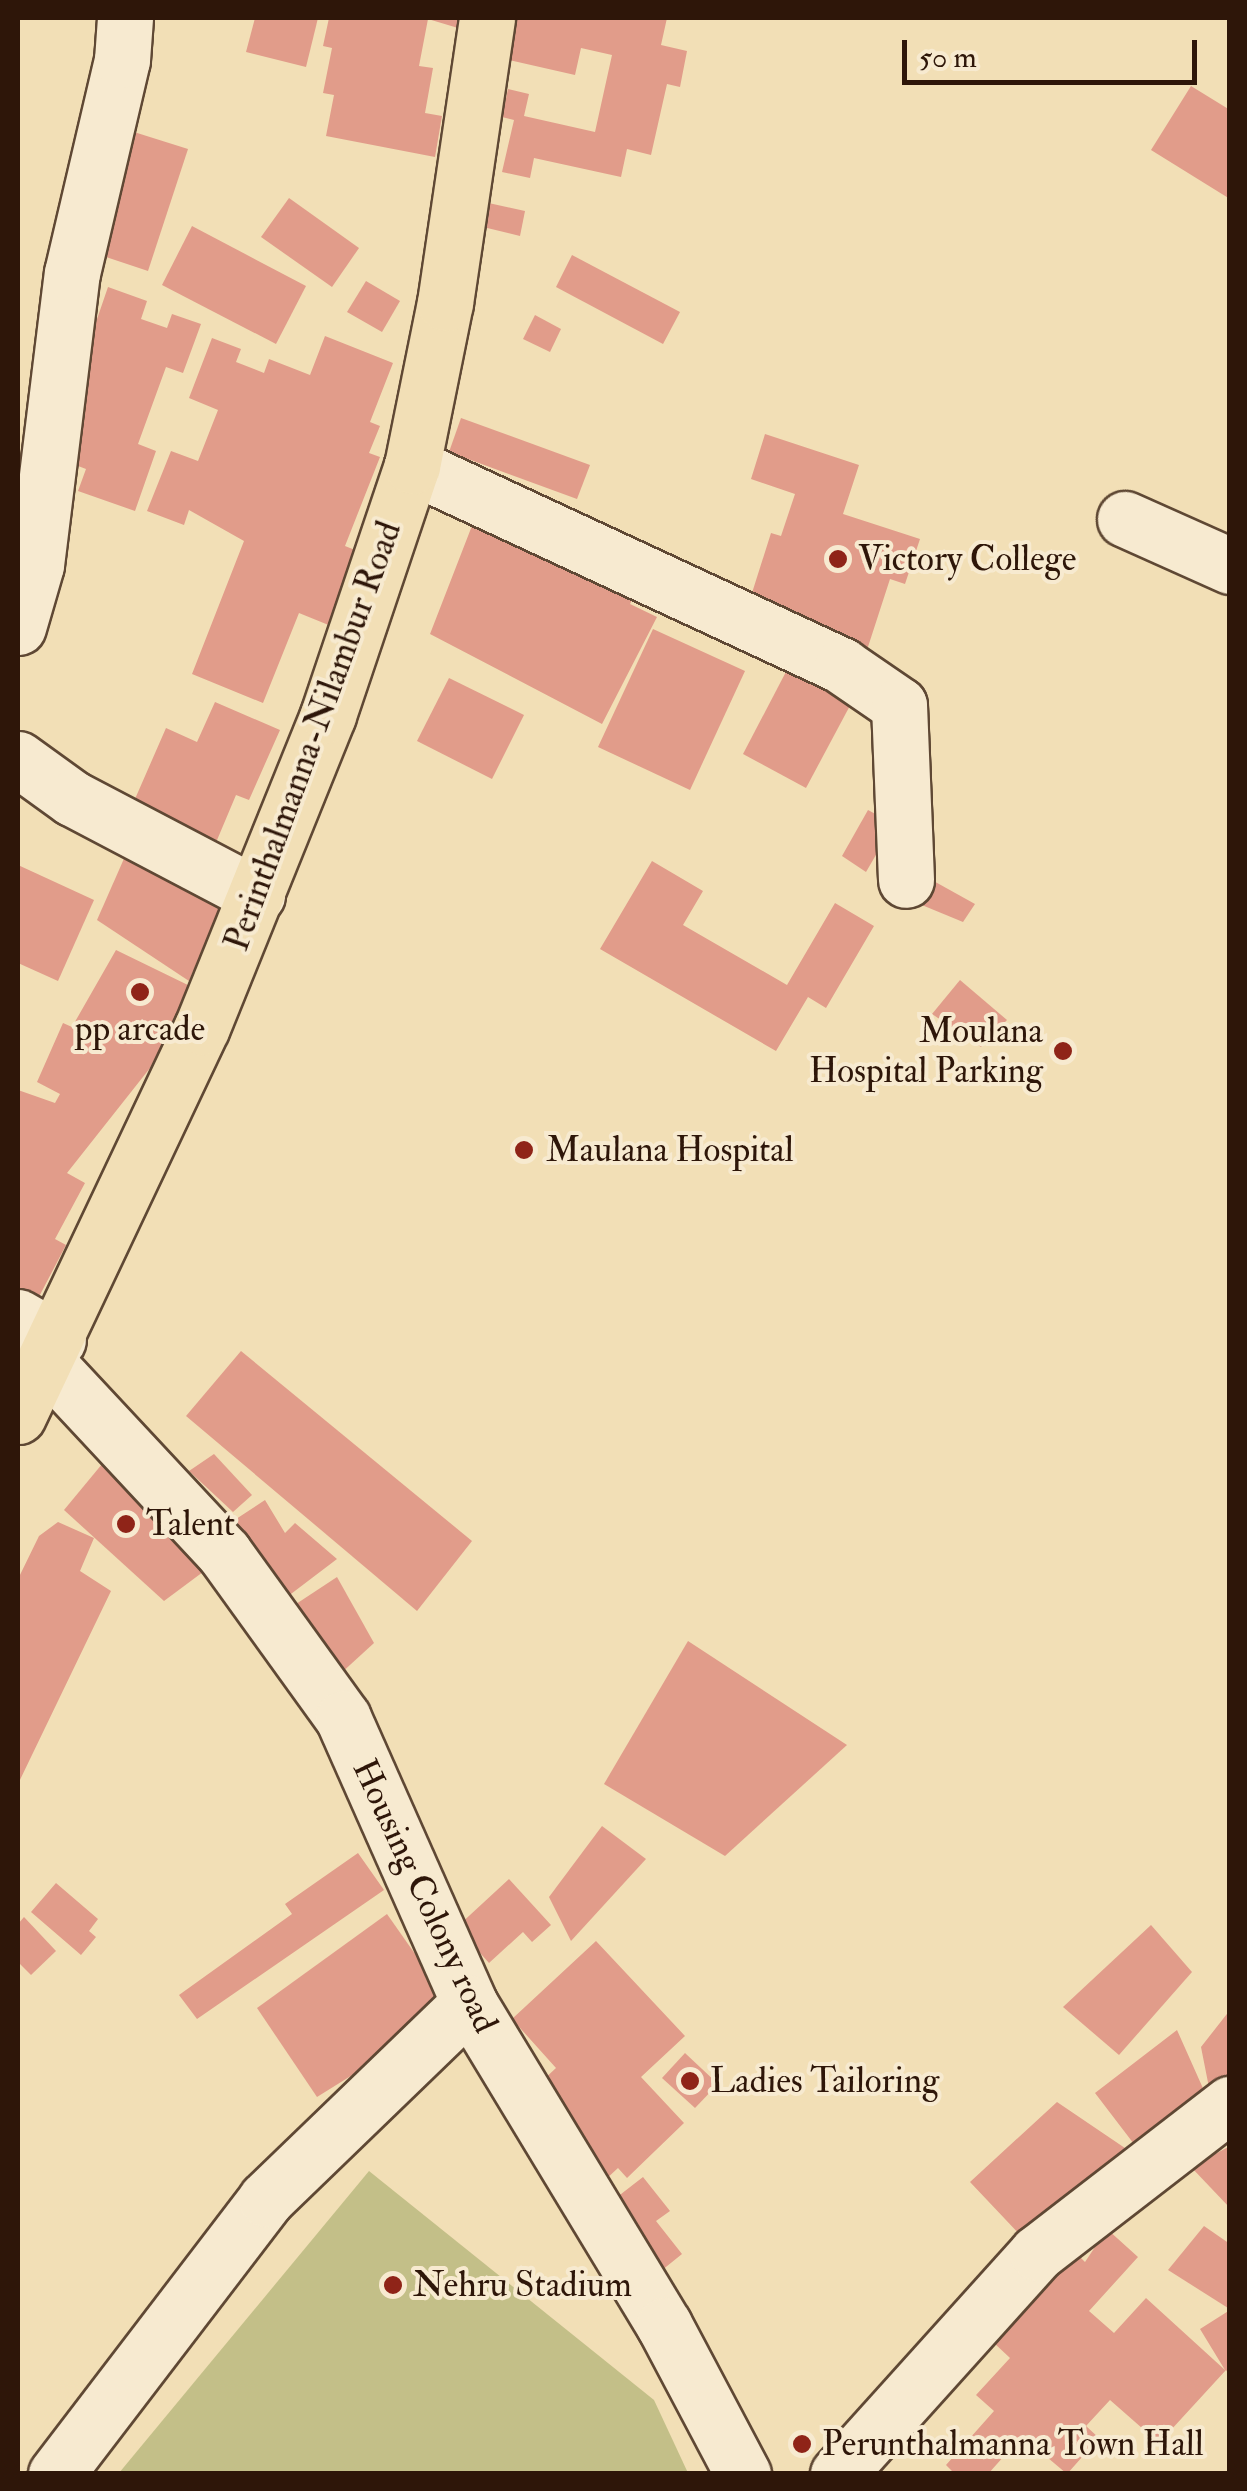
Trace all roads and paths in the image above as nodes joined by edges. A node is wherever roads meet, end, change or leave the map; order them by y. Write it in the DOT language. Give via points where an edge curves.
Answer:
graph roads {
  1 [pos="125,18"];
  2 [pos="487,18"];
  3 [pos="412,466"];
  4 [pos="1124,519"];
  5 [pos="1230,566"];
  6 [pos="18,627"];
  7 [pos="18,759"];
  8 [pos="906,880"];
  9 [pos="257,894"];
  10 [pos="41,1340"];
  11 [pos="18,1416"];
  12 [pos="469,2003"];
  13 [pos="1230,2104"];
  14 [pos="56,2474"];
  15 [pos="742,2474"];
  16 [pos="838,2474"];
  1 -- 6 [label="street" via="122,60 72,273 36,565"];
  2 -- 3 [label="main road, Perinthalmanna-Nilambur Road" via="445,303"];
  3 -- 8 [label="street" via="842,666 899,705"];
  3 -- 9 [label="main road, Perinthalmanna-Nilambur Road" via="328,715"];
  4 -- 5 [label="street"];
  7 -- 9 [label="street" via="72,798"];
  9 -- 10 [label="main road, Perinthalmanna-Nilambur Road"];
  10 -- 11 [label="main road, Perinthalmanna-Nilambur Road"];
  10 -- 12 [label="street, Housing Colony road" via="224,1553 344,1718"];
  12 -- 14 [label="street" via="266,2199"];
  12 -- 15 [label="street, Housing Colony road" via="664,2325"];
  13 -- 16 [label="street" via="1037,2253"];
}
